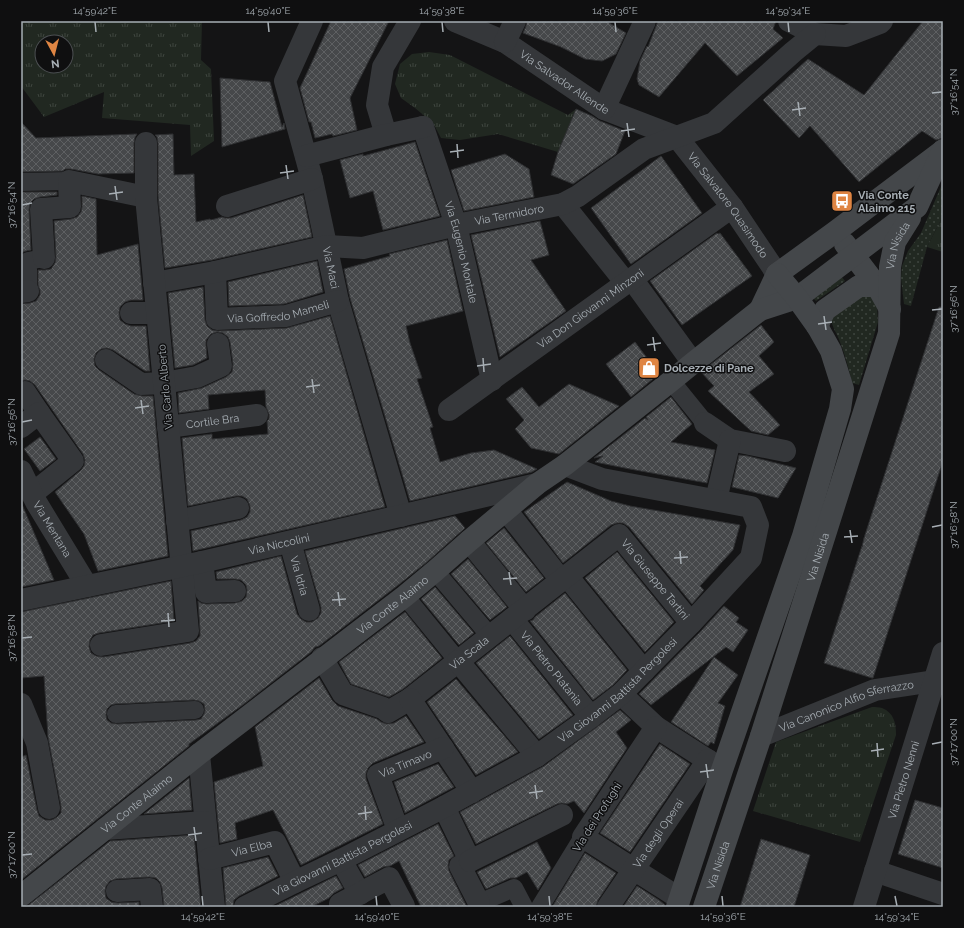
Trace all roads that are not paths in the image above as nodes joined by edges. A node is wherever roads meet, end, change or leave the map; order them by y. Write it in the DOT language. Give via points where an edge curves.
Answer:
graph roads {
  1 [pos="312,21"];
  2 [pos="410,21"];
  3 [pos="455,21"];
  4 [pos="515,21"];
  5 [pos="645,21"];
  6 [pos="789,21"];
  7 [pos="882,21"];
  8 [pos="815,34"];
  9 [pos="505,42"];
  10 [pos="377,105"];
  11 [pos="604,109"];
  12 [pos="423,127"];
  13 [pos="386,135"];
  14 [pos="677,137"];
  15 [pos="146,143"];
  16 [pos="943,150"];
  17 [pos="306,156"];
  18 [pos="312,179"];
  19 [pos="69,181"];
  20 [pos="21,182"];
  21 [pos="146,197"];
  22 [pos="563,204"];
  23 [pos="227,206"];
  24 [pos="732,207"];
  25 [pos="917,207"];
  26 [pos="456,225"];
  27 [pos="835,232"];
  28 [pos="327,246"];
  29 [pos="854,256"];
  30 [pos="44,258"];
  31 [pos="214,272"];
  32 [pos="777,274"];
  33 [pos="629,281"];
  34 [pos="154,283"];
  35 [pos="877,286"];
  36 [pos="25,291"];
  37 [pos="797,298"];
  38 [pos="338,301"];
  39 [pos="890,309"];
  40 [pos="760,310"];
  41 [pos="131,313"];
  42 [pos="158,313"];
  43 [pos="817,326"];
  44 [pos="218,344"];
  45 [pos="106,360"];
  46 [pos="693,363"];
  47 [pos="492,380"];
  48 [pos="672,381"];
  49 [pos="164,383"];
  50 [pos="25,392"];
  51 [pos="449,410"];
  52 [pos="39,414"];
  53 [pos="257,415"];
  54 [pos="705,423"];
  55 [pos="21,427"];
  56 [pos="168,427"];
  57 [pos="730,440"];
  58 [pos="784,451"];
  59 [pos="566,465"];
  60 [pos="21,471"];
  61 [pos="537,484"];
  62 [pos="30,500"];
  63 [pos="716,500"];
  64 [pos="238,508"];
  65 [pos="506,510"];
  66 [pos="401,516"];
  67 [pos="177,521"];
  68 [pos="619,535"];
  69 [pos="469,541"];
  70 [pos="290,542"];
  71 [pos="192,564"];
  72 [pos="435,571"];
  73 [pos="564,578"];
  74 [pos="87,586"];
  75 [pos="235,591"];
  76 [pos="405,596"];
  77 [pos="21,600"];
  78 [pos="309,610"];
  79 [pos="518,614"];
  80 [pos="691,623"];
  81 [pos="490,636"];
  82 [pos="101,645"];
  83 [pos="943,653"];
  84 [pos="322,658"];
  85 [pos="458,661"];
  86 [pos="644,671"];
  87 [pos="939,683"];
  88 [pos="621,694"];
  89 [pos="410,699"];
  90 [pos="21,704"];
  91 [pos="195,710"];
  92 [pos="116,714"];
  93 [pos="591,717"];
  94 [pos="656,727"];
  95 [pos="761,736"];
  96 [pos="443,748"];
  97 [pos="199,754"];
  98 [pos="537,756"];
  99 [pos="715,765"];
  100 [pos="472,792"];
  101 [pos="444,807"];
  102 [pos="49,808"];
  103 [pos="562,815"];
  104 [pos="205,822"];
  105 [pos="105,829"];
  106 [pos="398,830"];
  107 [pos="583,837"];
  108 [pos="209,859"];
  109 [pos="341,860"];
  110 [pos="470,861"];
  111 [pos="634,869"];
  112 [pos="875,871"];
  113 [pos="295,882"];
  114 [pos="117,891"];
  115 [pos="360,894"];
  116 [pos="943,894"];
  117 [pos="21,896"];
  118 [pos="678,902"];
  119 [pos="480,903"];
  120 [pos="252,905"];
  121 [pos="152,907"];
  122 [pos="214,907"];
  123 [pos="342,907"];
  124 [pos="402,907"];
  125 [pos="524,907"];
  126 [pos="540,907"];
  127 [pos="608,907"];
  128 [pos="704,907"];
  129 [pos="864,907"];
  1 -- 17 [label="street, Via Maci" via="285,81"];
  2 -- 10 [label="street" via="383,67"];
  3 -- 9 [label="street, Via Salvador Allende"];
  4 -- 9 [label="street"];
  5 -- 11 [label="street"];
  6 -- 8 [label="street"];
  7 -- 8 [label="street" via="846,36"];
  8 -- 14 [label="street, Via Termidoro" via="714,123"];
  9 -- 11 [label="street, Via Salvador Allende"];
  10 -- 12 [label="street"];
  10 -- 13 [label="street"];
  11 -- 14 [label="street, Via Salvador Allende"];
  12 -- 13 [label="street"];
  12 -- 26 [label="street, Via Eugenio Montale"];
  13 -- 17 [label="street"];
  14 -- 22 [label="street, Via Termidoro" via="644,149"];
  14 -- 24 [label="street, Via Salvatore Quasimodo"];
  15 -- 21 [label="street, Via Carlo Alberto"];
  16 -- 25 [label="main road, Via Nisida"];
  16 -- 27 [label="main road"];
  17 -- 18 [label="street, Via Maci"];
  18 -- 23 [label="street"];
  18 -- 28 [label="street, Via Maci"];
  19 -- 20 [label="street"];
  19 -- 21 [label="street"];
  19 -- 30 [label="street" via="70,207 42,209"];
  21 -- 34 [label="street, Via Carlo Alberto"];
  22 -- 26 [label="street, Via Termidoro"];
  22 -- 33 [label="street"];
  24 -- 32 [label="street, Via Salvatore Quasimodo"];
  24 -- 33 [label="street, Via Don Giovanni Minzoni"];
  25 -- 29 [label="main road"];
  25 -- 39 [label="main road, Via Nisida" via="895,242 890,267"];
  26 -- 28 [label="street, Via Termidoro" via="363,248"];
  26 -- 47 [label="street, Via Eugenio Montale"];
  27 -- 29 [label="main road"];
  27 -- 32 [label="main road"];
  28 -- 31 [label="street, Via Termidoro"];
  28 -- 38 [label="street, Via Maci"];
  29 -- 35 [label="main road"];
  29 -- 37 [label="main road"];
  30 -- 36 [label="street" via="28,261"];
  31 -- 34 [label="street, Via Termidoro"];
  31 -- 38 [label="street, Via Goffredo Mameli" via="217,319 286,316"];
  32 -- 37 [label="main road, Via Nisida"];
  32 -- 40 [label="main road"];
  33 -- 46 [label="street"];
  33 -- 47 [label="street, Via Don Giovanni Minzoni"];
  34 -- 42 [label="street, Via Carlo Alberto"];
  35 -- 39 [label="main road"];
  35 -- 43 [label="main road" via="858,286 825,310"];
  37 -- 40 [label="main road"];
  37 -- 43 [label="main road, Via Nisida"];
  38 -- 66 [label="street, Via Maci"];
  39 -- 95 [label="main road, Via Nisida" via="889,333"];
  40 -- 46 [label="main road, Via Conte Alaimo"];
  41 -- 42 [label="street"];
  42 -- 49 [label="street, Via Carlo Alberto"];
  43 -- 99 [label="main road, Via Nisida" via="831,351 843,389 840,409 803,536"];
  44 -- 49 [label="street" via="221,366 197,377"];
  45 -- 49 [label="street" via="141,384"];
  46 -- 48 [label="main road, Via Conte Alaimo"];
  47 -- 51 [label="street, Via Don Giovanni Minzoni"];
  48 -- 54 [label="street"];
  48 -- 59 [label="main road, Via Conte Alaimo"];
  49 -- 56 [label="street, Via Carlo Alberto"];
  50 -- 52 [label="street"];
  52 -- 55 [label="street"];
  52 -- 62 [label="street" via="73,461"];
  53 -- 56 [label="street, Cortile Bra"];
  54 -- 57 [label="street"];
  56 -- 67 [label="street, Via Carlo Alberto"];
  57 -- 58 [label="street"];
  57 -- 63 [label="street"];
  59 -- 61 [label="main road, Via Conte Alaimo"];
  59 -- 63 [label="street, Via Giovanni Battista Pergolesi" via="602,480"];
  60 -- 62 [label="street, Via Mentana"];
  61 -- 65 [label="main road, Via Conte Alaimo"];
  61 -- 66 [label="street, Via Niccolini"];
  62 -- 74 [label="street, Via Mentana"];
  63 -- 80 [label="street, Via Giovanni Battista Pergolesi" via="751,507 758,525 751,558"];
  64 -- 67 [label="street"];
  65 -- 69 [label="main road, Via Conte Alaimo"];
  65 -- 73 [label="street"];
  66 -- 70 [label="street, Via Niccolini"];
  67 -- 71 [label="street, Via Carlo Alberto"];
  68 -- 73 [label="street, Via Scala"];
  68 -- 80 [label="street, Via Giuseppe Tartini"];
  69 -- 72 [label="main road, Via Conte Alaimo"];
  69 -- 79 [label="street, Via Pietro Platania"];
  70 -- 71 [label="street, Via Niccolini"];
  70 -- 78 [label="street, Via Idria"];
  71 -- 74 [label="street, Via Niccolini"];
  71 -- 75 [label="street" via="206,592"];
  71 -- 82 [label="street, Via Carlo Alberto" via="188,631"];
  72 -- 76 [label="main road, Via Conte Alaimo"];
  72 -- 81 [label="street"];
  73 -- 79 [label="street, Via Scala"];
  73 -- 86 [label="street"];
  74 -- 77 [label="street, Via Niccolini"];
  76 -- 84 [label="main road, Via Conte Alaimo"];
  76 -- 85 [label="street"];
  79 -- 81 [label="street, Via Scala"];
  79 -- 93 [label="street, Via Pietro Platania"];
  80 -- 86 [label="street, Via Giovanni Battista Pergolesi"];
  81 -- 85 [label="street, Via Scala"];
  83 -- 87 [label="street, Via Pietro Nenni"];
  84 -- 89 [label="street, Via Scala" via="342,694 388,712"];
  84 -- 97 [label="main road, Via Conte Alaimo"];
  85 -- 89 [label="street, Via Scala"];
  85 -- 98 [label="street"];
  86 -- 88 [label="street, Via Giovanni Battista Pergolesi"];
  87 -- 95 [label="street, Via Canonico Alfio Sferrazzo" via="875,690"];
  87 -- 112 [label="street, Via Pietro Nenni"];
  88 -- 93 [label="street, Via Giovanni Battista Pergolesi"];
  88 -- 94 [label="street"];
  89 -- 96 [label="street"];
  90 -- 102 [label="street" via="37,743"];
  91 -- 92 [label="street"];
  93 -- 98 [label="street, Via Giovanni Battista Pergolesi"];
  94 -- 99 [label="street"];
  94 -- 107 [label="street, Via dei Profughi"];
  95 -- 128 [label="main road, Via Nisida"];
  96 -- 100 [label="street"];
  96 -- 106 [label="street, Via Timavo" via="375,767"];
  97 -- 104 [label="street"];
  97 -- 105 [label="main road, Via Conte Alaimo"];
  98 -- 100 [label="street, Via Giovanni Battista Pergolesi"];
  99 -- 111 [label="street, Via degli Operai"];
  99 -- 118 [label="main road, Via Nisida"];
  100 -- 101 [label="street, Via Giovanni Battista Pergolesi"];
  101 -- 106 [label="street, Via Giovanni Battista Pergolesi"];
  101 -- 110 [label="street"];
  103 -- 110 [label="street"];
  104 -- 105 [label="street"];
  104 -- 108 [label="street"];
  105 -- 117 [label="main road, Via Conte Alaimo"];
  106 -- 109 [label="street, Via Giovanni Battista Pergolesi"];
  107 -- 111 [label="street"];
  107 -- 126 [label="street, Via dei Profughi"];
  108 -- 113 [label="street, Via Elba" via="275,842"];
  108 -- 122 [label="street"];
  109 -- 113 [label="street, Via Giovanni Battista Pergolesi"];
  109 -- 115 [label="street"];
  110 -- 119 [label="street" via="460,866"];
  111 -- 118 [label="street"];
  111 -- 127 [label="street, Via degli Operai"];
  112 -- 116 [label="street"];
  112 -- 129 [label="street, Via Pietro Nenni"];
  113 -- 120 [label="street, Via Giovanni Battista Pergolesi"];
  114 -- 121 [label="street" via="150,889"];
  115 -- 123 [label="street" via="340,904"];
  115 -- 124 [label="street" via="389,878 404,906"];
  119 -- 125 [label="street" via="514,888"];
}
